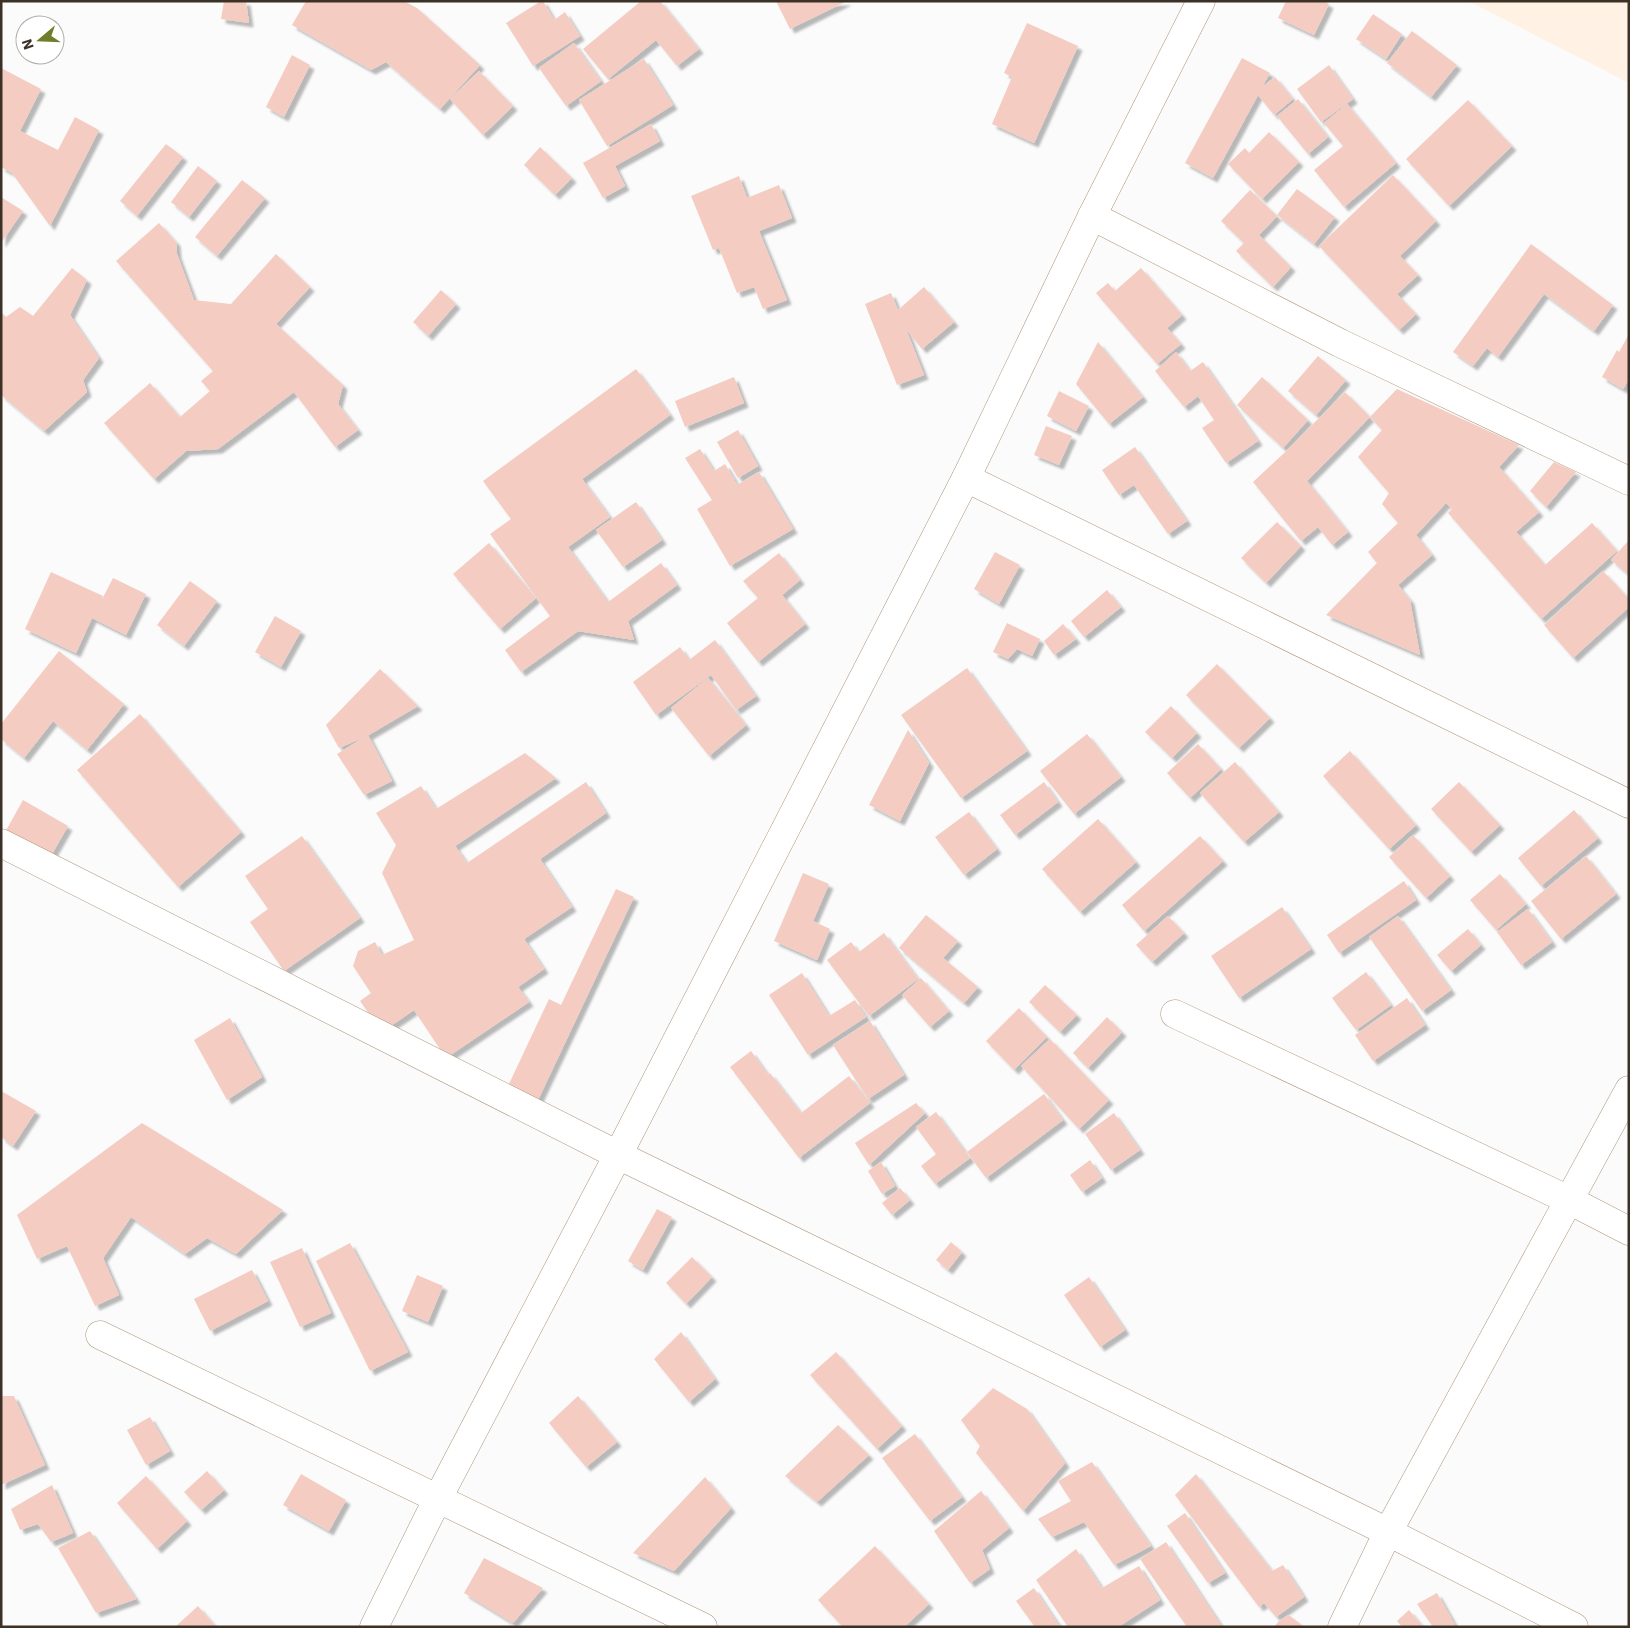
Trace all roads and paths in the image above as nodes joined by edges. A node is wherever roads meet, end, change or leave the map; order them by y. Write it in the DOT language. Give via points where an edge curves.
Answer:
graph roads {
  1 [pos="1202,1"];
  2 [pos="1092,216"];
  3 [pos="966,478"];
  4 [pos="1629,480"];
  5 [pos="1629,804"];
  6 [pos="1,843"];
  7 [pos="1175,1014"];
  8 [pos="1629,1090"];
  9 [pos="618,1155"];
  10 [pos="1569,1200"];
  11 [pos="1629,1231"];
  12 [pos="100,1335"];
  13 [pos="438,1498"];
  14 [pos="1388,1532"];
  15 [pos="374,1627"];
  16 [pos="703,1627"];
  17 [pos="1342,1627"];
  18 [pos="1574,1627"];
  1 -- 2 [label="street"];
  2 -- 3 [label="street"];
  2 -- 4 [label="street" via="1340,343"];
  3 -- 5 [label="street"];
  3 -- 9 [label="street"];
  6 -- 9 [label="street"];
  7 -- 10 [label="street"];
  8 -- 10 [label="street"];
  9 -- 13 [label="street"];
  9 -- 14 [label="street"];
  10 -- 11 [label="street"];
  10 -- 14 [label="street"];
  12 -- 13 [label="street"];
  13 -- 15 [label="street"];
  13 -- 16 [label="street"];
  14 -- 17 [label="street"];
  14 -- 18 [label="street"];
}
